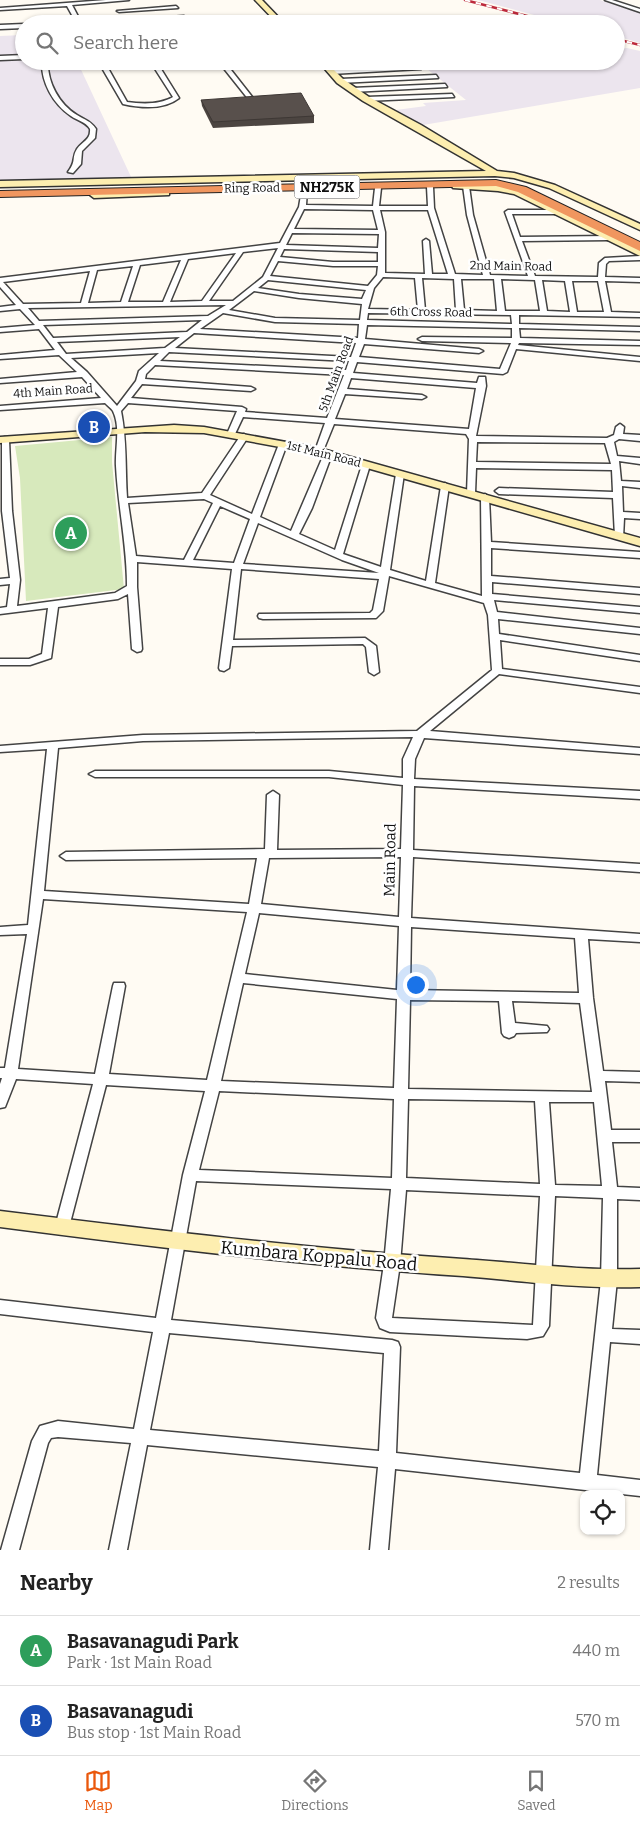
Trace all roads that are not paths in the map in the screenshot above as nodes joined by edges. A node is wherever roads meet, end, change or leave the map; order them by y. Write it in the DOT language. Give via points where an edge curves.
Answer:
graph roads {
  1 [pos="27,0"];
  2 [pos="127,0"];
  3 [pos="173,0"];
  4 [pos="258,0"];
  5 [pos="606,0"];
  6 [pos="108,1"];
  7 [pos="70,4"];
  8 [pos="30,6"];
  9 [pos="176,7"];
  10 [pos="16,8"];
  11 [pos="0,9"];
  12 [pos="119,11"];
  13 [pos="640,11"];
  14 [pos="19,15"];
  15 [pos="76,15"];
  16 [pos="122,15"];
  17 [pos="183,15"];
  18 [pos="273,15"];
  19 [pos="15,26"];
  20 [pos="0,27"];
  21 [pos="0,58"];
  22 [pos="15,58"];
  23 [pos="44,70"];
  24 [pos="106,70"];
  25 [pos="159,70"];
  26 [pos="228,70"];
  27 [pos="375,70"];
  28 [pos="331,72"];
  29 [pos="436,77"];
  30 [pos="340,81"];
  31 [pos="445,86"];
  32 [pos="352,90"];
  33 [pos="452,96"];
  34 [pos="251,99"];
  35 [pos="366,99"];
  36 [pos="71,172"];
  37 [pos="497,178"];
  38 [pos="0,184"];
  39 [pos="466,186"];
  40 [pos="430,187"];
  41 [pos="0,188"];
  42 [pos="378,188"];
  43 [pos="304,190"];
  44 [pos="0,196"];
  45 [pos="302,207"];
  46 [pos="376,207"];
  47 [pos="430,208"];
  48 [pos="559,212"];
  49 [pos="640,227"];
  50 [pos="289,231"];
  51 [pos="382,232"];
  52 [pos="640,236"];
  53 [pos="609,238"];
  54 [pos="518,239"];
  55 [pos="426,241"];
  56 [pos="283,246"];
  57 [pos="640,247"];
  58 [pos="381,250"];
  59 [pos="240,252"];
  60 [pos="640,253"];
  61 [pos="185,258"];
  62 [pos="640,258"];
  63 [pos="277,259"];
  64 [pos="137,264"];
  65 [pos="381,264"];
  66 [pos="94,268"];
  67 [pos="381,275"];
  68 [pos="418,276"];
  69 [pos="429,276"];
  70 [pos="454,277"];
  71 [pos="487,277"];
  72 [pos="497,277"];
  73 [pos="266,278"];
  74 [pos="535,278"];
  75 [pos="568,279"];
  76 [pos="602,280"];
  77 [pos="638,280"];
  78 [pos="0,282"];
  79 [pos="370,288"];
  80 [pos="253,289"];
  81 [pos="640,290"];
  82 [pos="10,292"];
  83 [pos="0,293"];
  84 [pos="204,302"];
  85 [pos="367,302"];
  86 [pos="166,303"];
  87 [pos="235,303"];
  88 [pos="124,304"];
  89 [pos="84,305"];
  90 [pos="22,306"];
  91 [pos="0,309"];
  92 [pos="223,311"];
  93 [pos="364,311"];
  94 [pos="422,312"];
  95 [pos="460,312"];
  96 [pos="501,312"];
  97 [pos="515,313"];
  98 [pos="544,314"];
  99 [pos="574,314"];
  100 [pos="608,314"];
  101 [pos="640,315"];
  102 [pos="210,318"];
  103 [pos="364,323"];
  104 [pos="39,325"];
  105 [pos="516,326"];
  106 [pos="640,329"];
  107 [pos="0,330"];
  108 [pos="190,332"];
  109 [pos="418,339"];
  110 [pos="52,340"];
  111 [pos="361,341"];
  112 [pos="640,343"];
  113 [pos="514,344"];
  114 [pos="167,350"];
  115 [pos="479,351"];
  116 [pos="63,354"];
  117 [pos="0,357"];
  118 [pos="354,359"];
  119 [pos="640,359"];
  120 [pos="152,364"];
  121 [pos="482,369"];
  122 [pos="84,374"];
  123 [pos="348,374"];
  124 [pos="0,381"];
  125 [pos="140,381"];
  126 [pos="482,386"];
  127 [pos="251,389"];
  128 [pos="342,391"];
  129 [pos="422,397"];
  130 [pos="108,400"];
  131 [pos="125,400"];
  132 [pos="0,408"];
  133 [pos="117,411"];
  134 [pos="240,414"];
  135 [pos="330,422"];
  136 [pos="121,431"];
  137 [pos="230,434"];
  138 [pos="616,434"];
  139 [pos="472,436"];
  140 [pos="244,437"];
  141 [pos="640,438"];
  142 [pos="3,440"];
  143 [pos="283,444"];
  144 [pos="324,453"];
  145 [pos="640,460"];
  146 [pos="615,463"];
  147 [pos="366,465"];
  148 [pos="472,465"];
  149 [pos="3,471"];
  150 [pos="400,474"];
  151 [pos="617,483"];
  152 [pos="640,485"];
  153 [pos="445,486"];
  154 [pos="3,491"];
  155 [pos="499,491"];
  156 [pos="471,493"];
  157 [pos="205,496"];
  158 [pos="617,496"];
  159 [pos="486,497"];
  160 [pos="123,501"];
  161 [pos="218,502"];
  162 [pos="3,512"];
  163 [pos="619,514"];
  164 [pos="640,516"];
  165 [pos="254,518"];
  166 [pos="294,535"];
  167 [pos="4,536"];
  168 [pos="620,536"];
  169 [pos="640,542"];
  170 [pos="486,545"];
  171 [pos="338,555"];
  172 [pos="640,555"];
  173 [pos="12,557"];
  174 [pos="0,558"];
  175 [pos="132,559"];
  176 [pos="186,563"];
  177 [pos="237,567"];
  178 [pos="384,574"];
  179 [pos="487,579"];
  180 [pos="15,580"];
  181 [pos="0,582"];
  182 [pos="430,585"];
  183 [pos="132,587"];
  184 [pos="640,591"];
  185 [pos="488,599"];
  186 [pos="53,604"];
  187 [pos="12,609"];
  188 [pos="640,610"];
  189 [pos="0,611"];
  190 [pos="493,615"];
  191 [pos="263,616"];
  192 [pos="640,631"];
  193 [pos="494,636"];
  194 [pos="227,643"];
  195 [pos="137,649"];
  196 [pos="640,658"];
  197 [pos="0,662"];
  198 [pos="224,668"];
  199 [pos="497,671"];
  200 [pos="374,672"];
  201 [pos="640,690"];
  202 [pos="420,734"];
  203 [pos="53,745"];
  204 [pos="0,749"];
  205 [pos="640,751"];
  206 [pos="95,774"];
  207 [pos="408,782"];
  208 [pos="273,795"];
  209 [pos="640,796"];
  210 [pos="407,852"];
  211 [pos="268,853"];
  212 [pos="66,856"];
  213 [pos="640,868"];
  214 [pos="37,895"];
  215 [pos="254,908"];
  216 [pos="405,922"];
  217 [pos="34,929"];
  218 [pos="0,931"];
  219 [pos="581,935"];
  220 [pos="640,938"];
  221 [pos="238,978"];
  222 [pos="119,986"];
  223 [pos="404,995"];
  224 [pos="505,997"];
  225 [pos="586,998"];
  226 [pos="542,1028"];
  227 [pos="5,1073"];
  228 [pos="597,1076"];
  229 [pos="640,1077"];
  230 [pos="101,1079"];
  231 [pos="213,1086"];
  232 [pos="402,1094"];
  233 [pos="542,1097"];
  234 [pos="600,1098"];
  235 [pos="0,1103"];
  236 [pos="604,1136"];
  237 [pos="640,1136"];
  238 [pos="190,1175"];
  239 [pos="399,1182"];
  240 [pos="548,1190"];
  241 [pos="610,1193"];
  242 [pos="640,1194"];
  243 [pos="0,1219"];
  244 [pos="62,1227"];
  245 [pos="179,1242"];
  246 [pos="392,1264"];
  247 [pos="544,1274"];
  248 [pos="640,1278"];
  249 [pos="610,1280"];
  250 [pos="0,1307"];
  251 [pos="162,1326"];
  252 [pos="604,1335"];
  253 [pos="640,1337"];
  254 [pos="140,1438"];
  255 [pos="387,1460"];
  256 [pos="588,1482"];
  257 [pos="640,1488"];
  258 [pos="10,1550"];
  259 [pos="118,1550"];
  260 [pos="379,1550"];
  1 -- 8 [label="street"];
  2 -- 6 [label="street"];
  3 -- 9 [label="street"];
  4 -- 18 [label="street"];
  5 -- 13 [label="street"];
  6 -- 7 [label="street"];
  6 -- 12 [label="street"];
  7 -- 8 [label="street"];
  7 -- 15 [label="street"];
  8 -- 10 [label="street"];
  9 -- 12 [label="street"];
  9 -- 17 [label="street"];
  10 -- 11 [label="street"];
  10 -- 14 [label="street"];
  12 -- 16 [label="street"];
  19 -- 20 [label="street"];
  21 -- 22 [label="street"];
  23 -- 36 [label="street" via="60,104 73,116 84,119 94,132 93,138 78,149 78,164"];
  24 -- 25 [label="street" via="125,103 136,105 170,102 176,98"];
  26 -- 34 [label="street"];
  27 -- 28 [label="street"];
  28 -- 30 [label="street"];
  29 -- 30 [label="street"];
  30 -- 32 [label="street"];
  31 -- 32 [label="street"];
  32 -- 35 [label="street"];
  33 -- 35 [label="street"];
  35 -- 37 [label="street" via="418,127"];
  37 -- 38 [label="street"];
  37 -- 41 [label="highway, Ring Road / NH275K"];
  37 -- 44 [label="highway, Ring Road / NH275K"];
  37 -- 49 [label="street" via="522,177 558,189"];
  37 -- 52 [label="highway, Ring Road / NH275K" via="535,184"];
  37 -- 57 [label="highway, Ring Road / NH275K"];
  39 -- 40 [label="street"];
  39 -- 48 [label="street" via="517,192"];
  39 -- 71 [label="street" via="468,210"];
  40 -- 42 [label="street"];
  40 -- 47 [label="street"];
  42 -- 43 [label="street"];
  42 -- 46 [label="street"];
  43 -- 44 [label="street"];
  43 -- 45 [label="street"];
  45 -- 46 [label="street"];
  45 -- 50 [label="street"];
  46 -- 47 [label="street"];
  46 -- 51 [label="street"];
  47 -- 70 [label="street"];
  48 -- 53 [label="street"];
  48 -- 54 [label="street" via="508,212"];
  50 -- 51 [label="street"];
  50 -- 56 [label="street"];
  51 -- 58 [label="street"];
  53 -- 54 [label="street"];
  53 -- 60 [label="street"];
  54 -- 74 [label="street"];
  55 -- 69 [label="street"];
  56 -- 58 [label="street"];
  56 -- 59 [label="street"];
  56 -- 63 [label="street"];
  58 -- 65 [label="street"];
  59 -- 61 [label="street"];
  59 -- 84 [label="street"];
  61 -- 64 [label="street"];
  61 -- 86 [label="street"];
  62 -- 76 [label="street" via="604,261"];
  63 -- 65 [label="street"];
  63 -- 73 [label="street"];
  64 -- 66 [label="street"];
  64 -- 88 [label="street"];
  65 -- 67 [label="street"];
  66 -- 78 [label="street"];
  66 -- 89 [label="street"];
  67 -- 68 [label="street, 2nd Main Road"];
  67 -- 79 [label="street, 5th Main Road"];
  68 -- 69 [label="street, 2nd Main Road"];
  68 -- 94 [label="street"];
  69 -- 70 [label="street, 2nd Main Road"];
  70 -- 71 [label="street, 2nd Main Road"];
  70 -- 95 [label="street"];
  71 -- 72 [label="street, 2nd Main Road"];
  72 -- 74 [label="street, 2nd Main Road"];
  72 -- 96 [label="street"];
  73 -- 79 [label="street"];
  73 -- 80 [label="street"];
  74 -- 75 [label="street, 2nd Main Road"];
  74 -- 98 [label="street"];
  75 -- 76 [label="street, 2nd Main Road"];
  75 -- 99 [label="street"];
  76 -- 77 [label="street, 2nd Main Road"];
  76 -- 100 [label="street"];
  77 -- 81 [label="street"];
  78 -- 82 [label="street"];
  79 -- 85 [label="street, 5th Main Road"];
  80 -- 85 [label="street"];
  80 -- 87 [label="street"];
  82 -- 83 [label="street"];
  82 -- 90 [label="street"];
  84 -- 86 [label="street"];
  84 -- 87 [label="street"];
  85 -- 93 [label="street, 5th Main Road"];
  86 -- 88 [label="street"];
  87 -- 92 [label="street"];
  88 -- 89 [label="street"];
  89 -- 90 [label="street"];
  90 -- 91 [label="street"];
  90 -- 104 [label="street"];
  92 -- 102 [label="street"];
  92 -- 103 [label="street, 6th Cross Road" via="276,320"];
  93 -- 94 [label="street"];
  93 -- 103 [label="street, 5th Main Road"];
  94 -- 95 [label="street"];
  95 -- 96 [label="street"];
  96 -- 97 [label="street"];
  97 -- 98 [label="street"];
  97 -- 105 [label="street"];
  98 -- 99 [label="street"];
  99 -- 100 [label="street"];
  100 -- 101 [label="street"];
  102 -- 104 [label="street"];
  102 -- 108 [label="street"];
  103 -- 105 [label="street, 6th Cross Road"];
  103 -- 111 [label="street, 5th Main Road"];
  104 -- 107 [label="street"];
  104 -- 110 [label="street"];
  105 -- 106 [label="street, 6th Cross Road"];
  105 -- 113 [label="street"];
  108 -- 110 [label="street"];
  108 -- 111 [label="street"];
  108 -- 114 [label="street"];
  109 -- 113 [label="street"];
  110 -- 116 [label="street"];
  111 -- 115 [label="street"];
  111 -- 118 [label="street, 5th Main Road"];
  112 -- 113 [label="street"];
  113 -- 119 [label="street"];
  113 -- 121 [label="street" via="504,372"];
  114 -- 116 [label="street"];
  114 -- 118 [label="street"];
  114 -- 120 [label="street"];
  116 -- 117 [label="street"];
  116 -- 122 [label="street"];
  118 -- 121 [label="street"];
  118 -- 123 [label="street, 5th Main Road"];
  120 -- 123 [label="street"];
  120 -- 125 [label="street" via="142,373"];
  121 -- 126 [label="street"];
  122 -- 124 [label="street"];
  122 -- 130 [label="street"];
  123 -- 126 [label="street"];
  123 -- 128 [label="street, 5th Main Road"];
  125 -- 127 [label="street"];
  125 -- 131 [label="street"];
  126 -- 139 [label="street"];
  128 -- 129 [label="street"];
  128 -- 135 [label="street, 5th Main Road"];
  130 -- 132 [label="street, 4th Main Road"];
  130 -- 133 [label="street"];
  131 -- 133 [label="street"];
  131 -- 134 [label="street" via="242,409"];
  133 -- 136 [label="street"];
  134 -- 135 [label="street"];
  134 -- 137 [label="street"];
  135 -- 139 [label="street" via="454,429"];
  135 -- 144 [label="street, 5th Main Road"];
  136 -- 137 [label="street, 1st Main Road" via="174,428"];
  136 -- 142 [label="street, 1st Main Road"];
  136 -- 160 [label="street"];
  137 -- 140 [label="street, 1st Main Road"];
  138 -- 139 [label="street"];
  138 -- 141 [label="street"];
  138 -- 146 [label="street"];
  139 -- 148 [label="street"];
  140 -- 143 [label="street, 1st Main Road"];
  140 -- 157 [label="street"];
  142 -- 149 [label="street"];
  143 -- 144 [label="street, 1st Main Road"];
  143 -- 165 [label="street"];
  144 -- 147 [label="street, 1st Main Road"];
  144 -- 166 [label="street, 5th Main Road" via="307,508"];
  145 -- 146 [label="street"];
  146 -- 148 [label="street"];
  146 -- 151 [label="street"];
  147 -- 150 [label="street, 1st Main Road"];
  147 -- 171 [label="street"];
  148 -- 156 [label="street"];
  149 -- 154 [label="street"];
  150 -- 153 [label="street, 1st Main Road"];
  150 -- 178 [label="street"];
  151 -- 152 [label="street"];
  151 -- 158 [label="street"];
  153 -- 156 [label="street, 1st Main Road"];
  153 -- 182 [label="street"];
  154 -- 162 [label="street"];
  155 -- 158 [label="street"];
  156 -- 159 [label="street, 1st Main Road"];
  157 -- 160 [label="street"];
  157 -- 161 [label="street"];
  158 -- 163 [label="street"];
  159 -- 168 [label="street, 1st Main Road"];
  159 -- 170 [label="street"];
  160 -- 175 [label="street"];
  161 -- 165 [label="street"];
  161 -- 176 [label="street"];
  162 -- 167 [label="street"];
  163 -- 164 [label="street"];
  163 -- 168 [label="street"];
  165 -- 166 [label="street"];
  165 -- 177 [label="street"];
  166 -- 171 [label="street"];
  167 -- 173 [label="street"];
  168 -- 169 [label="street, 1st Main Road"];
  170 -- 172 [label="street"];
  170 -- 179 [label="street"];
  171 -- 178 [label="street"];
  173 -- 174 [label="street"];
  173 -- 180 [label="street"];
  175 -- 176 [label="street"];
  175 -- 183 [label="street"];
  176 -- 177 [label="street"];
  177 -- 178 [label="street"];
  177 -- 194 [label="street"];
  178 -- 182 [label="street"];
  178 -- 191 [label="street" via="378,610 372,616"];
  179 -- 184 [label="street"];
  179 -- 185 [label="street"];
  180 -- 181 [label="street"];
  180 -- 187 [label="street"];
  182 -- 185 [label="street"];
  183 -- 186 [label="street" via="118,596"];
  183 -- 195 [label="street"];
  185 -- 188 [label="street"];
  185 -- 190 [label="street"];
  186 -- 187 [label="street"];
  186 -- 197 [label="street" via="47,656 30,662"];
  187 -- 189 [label="street"];
  190 -- 192 [label="street"];
  190 -- 193 [label="street"];
  193 -- 196 [label="street"];
  193 -- 199 [label="street"];
  194 -- 198 [label="street"];
  194 -- 200 [label="street" via="366,641 371,646"];
  199 -- 201 [label="street"];
  199 -- 202 [label="street, Main Road"];
  202 -- 203 [label="street" via="143,738"];
  202 -- 205 [label="street"];
  202 -- 207 [label="street, Main Road" via="409,759"];
  203 -- 204 [label="street"];
  203 -- 214 [label="street"];
  206 -- 207 [label="street" via="329,774"];
  207 -- 209 [label="street"];
  207 -- 210 [label="street, Main Road"];
  208 -- 211 [label="street"];
  210 -- 211 [label="street"];
  210 -- 213 [label="street"];
  210 -- 216 [label="street, Main Road"];
  211 -- 212 [label="street"];
  211 -- 215 [label="street"];
  214 -- 215 [label="street"];
  214 -- 217 [label="street"];
  215 -- 216 [label="street"];
  215 -- 221 [label="street"];
  216 -- 219 [label="street"];
  216 -- 223 [label="street, Main Road"];
  217 -- 218 [label="street"];
  217 -- 227 [label="street"];
  219 -- 220 [label="street"];
  219 -- 225 [label="street"];
  221 -- 223 [label="street"];
  221 -- 231 [label="street"];
  222 -- 230 [label="street"];
  223 -- 224 [label="street"];
  223 -- 232 [label="street, Main Road"];
  224 -- 225 [label="street"];
  224 -- 226 [label="street" via="508,1031"];
  225 -- 228 [label="street"];
  227 -- 230 [label="street"];
  227 -- 235 [label="street"];
  228 -- 229 [label="street"];
  228 -- 234 [label="street"];
  230 -- 231 [label="street"];
  230 -- 244 [label="street"];
  231 -- 232 [label="street"];
  231 -- 238 [label="street"];
  232 -- 233 [label="street"];
  232 -- 239 [label="street, Main Road"];
  233 -- 234 [label="street"];
  233 -- 240 [label="street"];
  234 -- 236 [label="street"];
  236 -- 237 [label="street"];
  236 -- 241 [label="street"];
  238 -- 239 [label="street"];
  238 -- 245 [label="street"];
  239 -- 240 [label="street"];
  239 -- 246 [label="street, Main Road"];
  240 -- 241 [label="street"];
  240 -- 247 [label="street"];
  241 -- 242 [label="street"];
  241 -- 249 [label="street"];
  243 -- 244 [label="street, Kumbara Koppalu Road"];
  244 -- 245 [label="street, Kumbara Koppalu Road"];
  245 -- 246 [label="street, Kumbara Koppalu Road"];
  245 -- 251 [label="street"];
  246 -- 247 [label="street, Kumbara Koppalu Road"];
  246 -- 247 [label="street, Main Road" via="384,1318 390,1325 537,1332 541,1326"];
  247 -- 249 [label="street, Kumbara Koppalu Road"];
  248 -- 249 [label="street, Kumbara Koppalu Road"];
  249 -- 252 [label="street"];
  250 -- 251 [label="street"];
  251 -- 254 [label="street"];
  251 -- 255 [label="street" via="392,1347"];
  252 -- 253 [label="street"];
  252 -- 256 [label="street"];
  254 -- 255 [label="street"];
  254 -- 258 [label="street" via="58,1429 46,1432 40,1441"];
  254 -- 259 [label="street"];
  255 -- 256 [label="street"];
  255 -- 260 [label="street"];
  256 -- 257 [label="street"];
}
